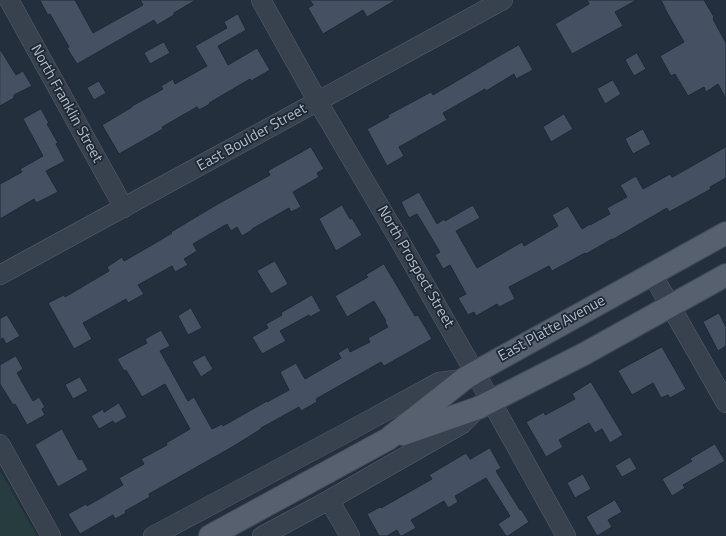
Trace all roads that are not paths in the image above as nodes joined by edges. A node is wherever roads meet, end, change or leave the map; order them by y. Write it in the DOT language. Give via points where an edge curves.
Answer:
graph roads {
  1 [pos="9,0"];
  2 [pos="261,0"];
  3 [pos="503,0"];
  4 [pos="318,102"];
  5 [pos="124,208"];
  6 [pos="726,233"];
  7 [pos="652,274"];
  8 [pos="0,275"];
  9 [pos="726,275"];
  10 [pos="670,306"];
  11 [pos="469,376"];
  12 [pos="726,404"];
  13 [pos="484,405"];
  14 [pos="388,439"];
  15 [pos="0,444"];
  16 [pos="329,500"];
  17 [pos="51,536"];
  18 [pos="153,536"];
  19 [pos="210,536"];
  20 [pos="262,536"];
  21 [pos="350,536"];
  22 [pos="566,536"];
  1 -- 5 [label="street, North Franklin Street"];
  2 -- 4 [label="street, North Prospect Street"];
  3 -- 4 [label="street, East Boulder Street"];
  4 -- 5 [label="street, East Boulder Street"];
  4 -- 11 [label="street, North Prospect Street" via="397,236"];
  5 -- 8 [label="street, East Boulder Street"];
  6 -- 7 [label="main road, East Platte Avenue"];
  7 -- 10 [label="street"];
  7 -- 11 [label="main road, East Platte Avenue"];
  9 -- 10 [label="main road, East Platte Avenue"];
  10 -- 12 [label="street"];
  10 -- 13 [label="main road, East Platte Avenue"];
  11 -- 13 [label="street, North Prospect Street"];
  11 -- 14 [label="main road, East Platte Avenue"];
  11 -- 18 [label="street" via="439,382"];
  13 -- 14 [label="main road, East Platte Avenue"];
  13 -- 16 [label="street" via="462,424"];
  13 -- 22 [label="street, North Prospect Street"];
  14 -- 19 [label="main road, East Platte Avenue"];
  15 -- 17 [label="street"];
  16 -- 20 [label="street"];
  16 -- 21 [label="street"];
}
